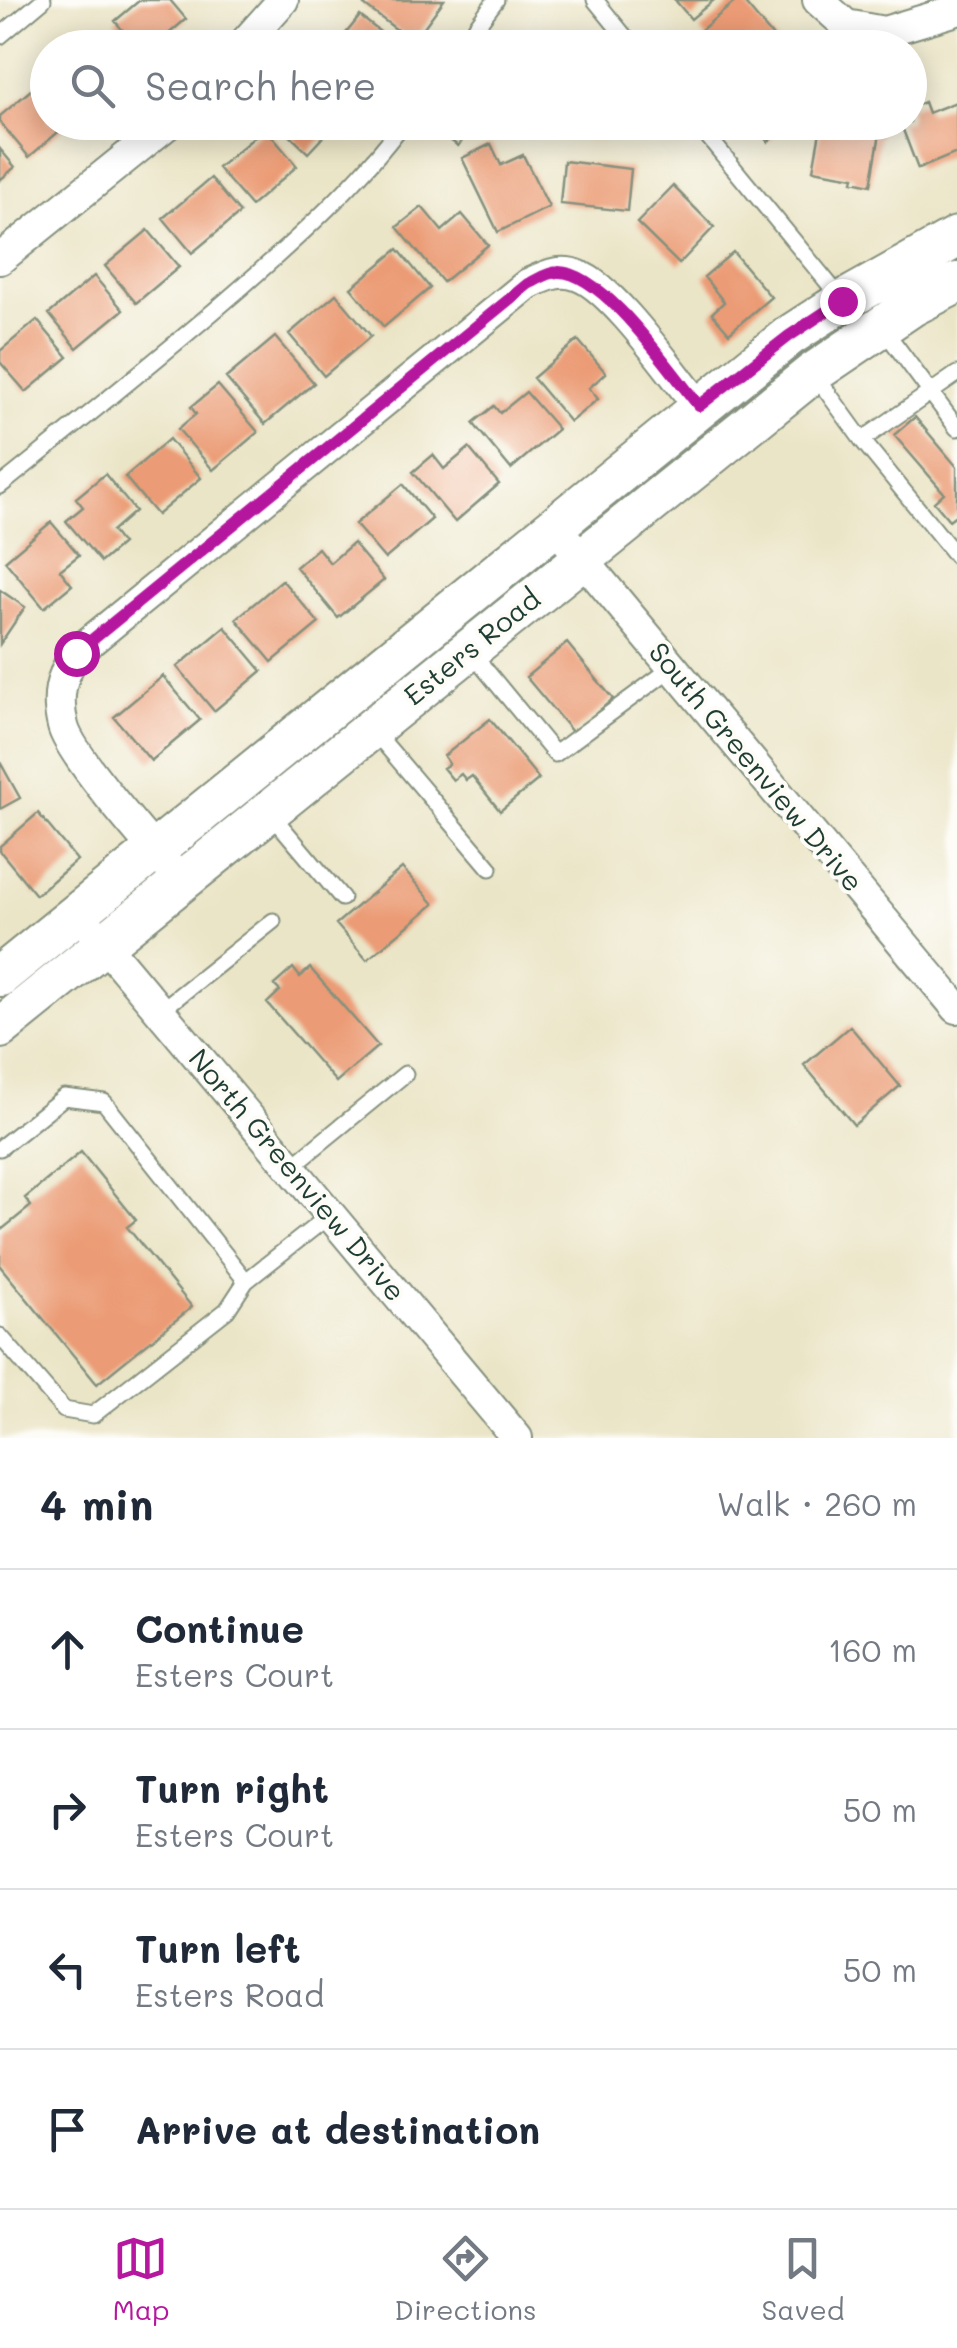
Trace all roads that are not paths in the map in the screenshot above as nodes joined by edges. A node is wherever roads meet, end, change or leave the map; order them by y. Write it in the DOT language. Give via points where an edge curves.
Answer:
graph roads {
  1 [pos="42,0"];
  2 [pos="283,0"];
  3 [pos="496,0"];
  4 [pos="595,0"];
  5 [pos="818,0"];
  6 [pos="957,10"];
  7 [pos="256,30"];
  8 [pos="474,30"];
  9 [pos="619,30"];
  10 [pos="873,30"];
  11 [pos="891,30"];
  12 [pos="0,36"];
  13 [pos="148,140"];
  14 [pos="389,140"];
  15 [pos="711,140"];
  16 [pos="957,238"];
  17 [pos="0,259"];
  18 [pos="957,283"];
  19 [pos="842,301"];
  20 [pos="882,326"];
  21 [pos="813,372"];
  22 [pos="957,374"];
  23 [pos="930,392"];
  24 [pos="699,406"];
  25 [pos="957,428"];
  26 [pos="862,440"];
  27 [pos="0,486"];
  28 [pos="554,526"];
  29 [pos="957,557"];
  30 [pos="582,558"];
  31 [pos="469,649"];
  32 [pos="672,667"];
  33 [pos="372,728"];
  34 [pos="268,811"];
  35 [pos="154,850"];
  36 [pos="490,868"];
  37 [pos="182,880"];
  38 [pos="342,898"];
  39 [pos="77,912"];
  40 [pos="273,921"];
  41 [pos="104,943"];
  42 [pos="10,964"];
  43 [pos="957,1008"];
  44 [pos="160,1011"];
  45 [pos="0,1028"];
  46 [pos="405,1074"];
  47 [pos="0,1148"];
  48 [pos="291,1167"];
  49 [pos="330,1215"];
  50 [pos="246,1282"];
  51 [pos="0,1336"];
  52 [pos="517,1438"];
  1 -- 12 [label="lane"];
  2 -- 7 [label="street"];
  3 -- 8 [label="lane"];
  4 -- 9 [label="lane"];
  5 -- 10 [label="street" via="846,25"];
  6 -- 11 [label="street"];
  13 -- 17 [label="street"];
  14 -- 27 [label="lane" via="300,236"];
  15 -- 19 [label="lane"];
  16 -- 19 [label="main road, Esters Road"];
  18 -- 20 [label="main road, Esters Road"];
  19 -- 24 [label="main road, Esters Road"];
  20 -- 21 [label="main road, Esters Road"];
  20 -- 23 [label="lane"];
  21 -- 26 [label="lane"];
  21 -- 30 [label="main road, Esters Road"];
  22 -- 23 [label="lane"];
  23 -- 25 [label="lane"];
  23 -- 26 [label="lane"];
  24 -- 28 [label="main road, Esters Road"];
  24 -- 35 [label="street" via="604,291 579,276 554,272 528,284 76,653 62,673 64,731"];
  26 -- 29 [label="lane"];
  28 -- 30 [label="street, South Greenview Drive"];
  28 -- 35 [label="main road, Esters Road"];
  30 -- 31 [label="main road, Esters Road"];
  30 -- 32 [label="street, South Greenview Drive"];
  31 -- 32 [label="lane" via="556,754"];
  31 -- 33 [label="main road, Esters Road"];
  32 -- 43 [label="street, South Greenview Drive"];
  33 -- 34 [label="main road, Esters Road"];
  33 -- 36 [label="lane"];
  34 -- 37 [label="main road, Esters Road"];
  34 -- 38 [label="lane"];
  35 -- 37 [label="street"];
  35 -- 39 [label="main road, Esters Road"];
  37 -- 41 [label="main road, Esters Road"];
  39 -- 41 [label="street, North Greenview Drive"];
  39 -- 42 [label="main road, Esters Road"];
  40 -- 44 [label="lane"];
  41 -- 44 [label="street, North Greenview Drive"];
  41 -- 45 [label="main road, Esters Road"];
  44 -- 48 [label="street, North Greenview Drive"];
  46 -- 48 [label="lane"];
  47 -- 50 [label="lane" via="64,1098 104,1102"];
  48 -- 49 [label="street, North Greenview Drive"];
  49 -- 50 [label="lane"];
  49 -- 52 [label="street, North Greenview Drive"];
  50 -- 51 [label="lane" via="227,1310 93,1415 64,1410"];
}
